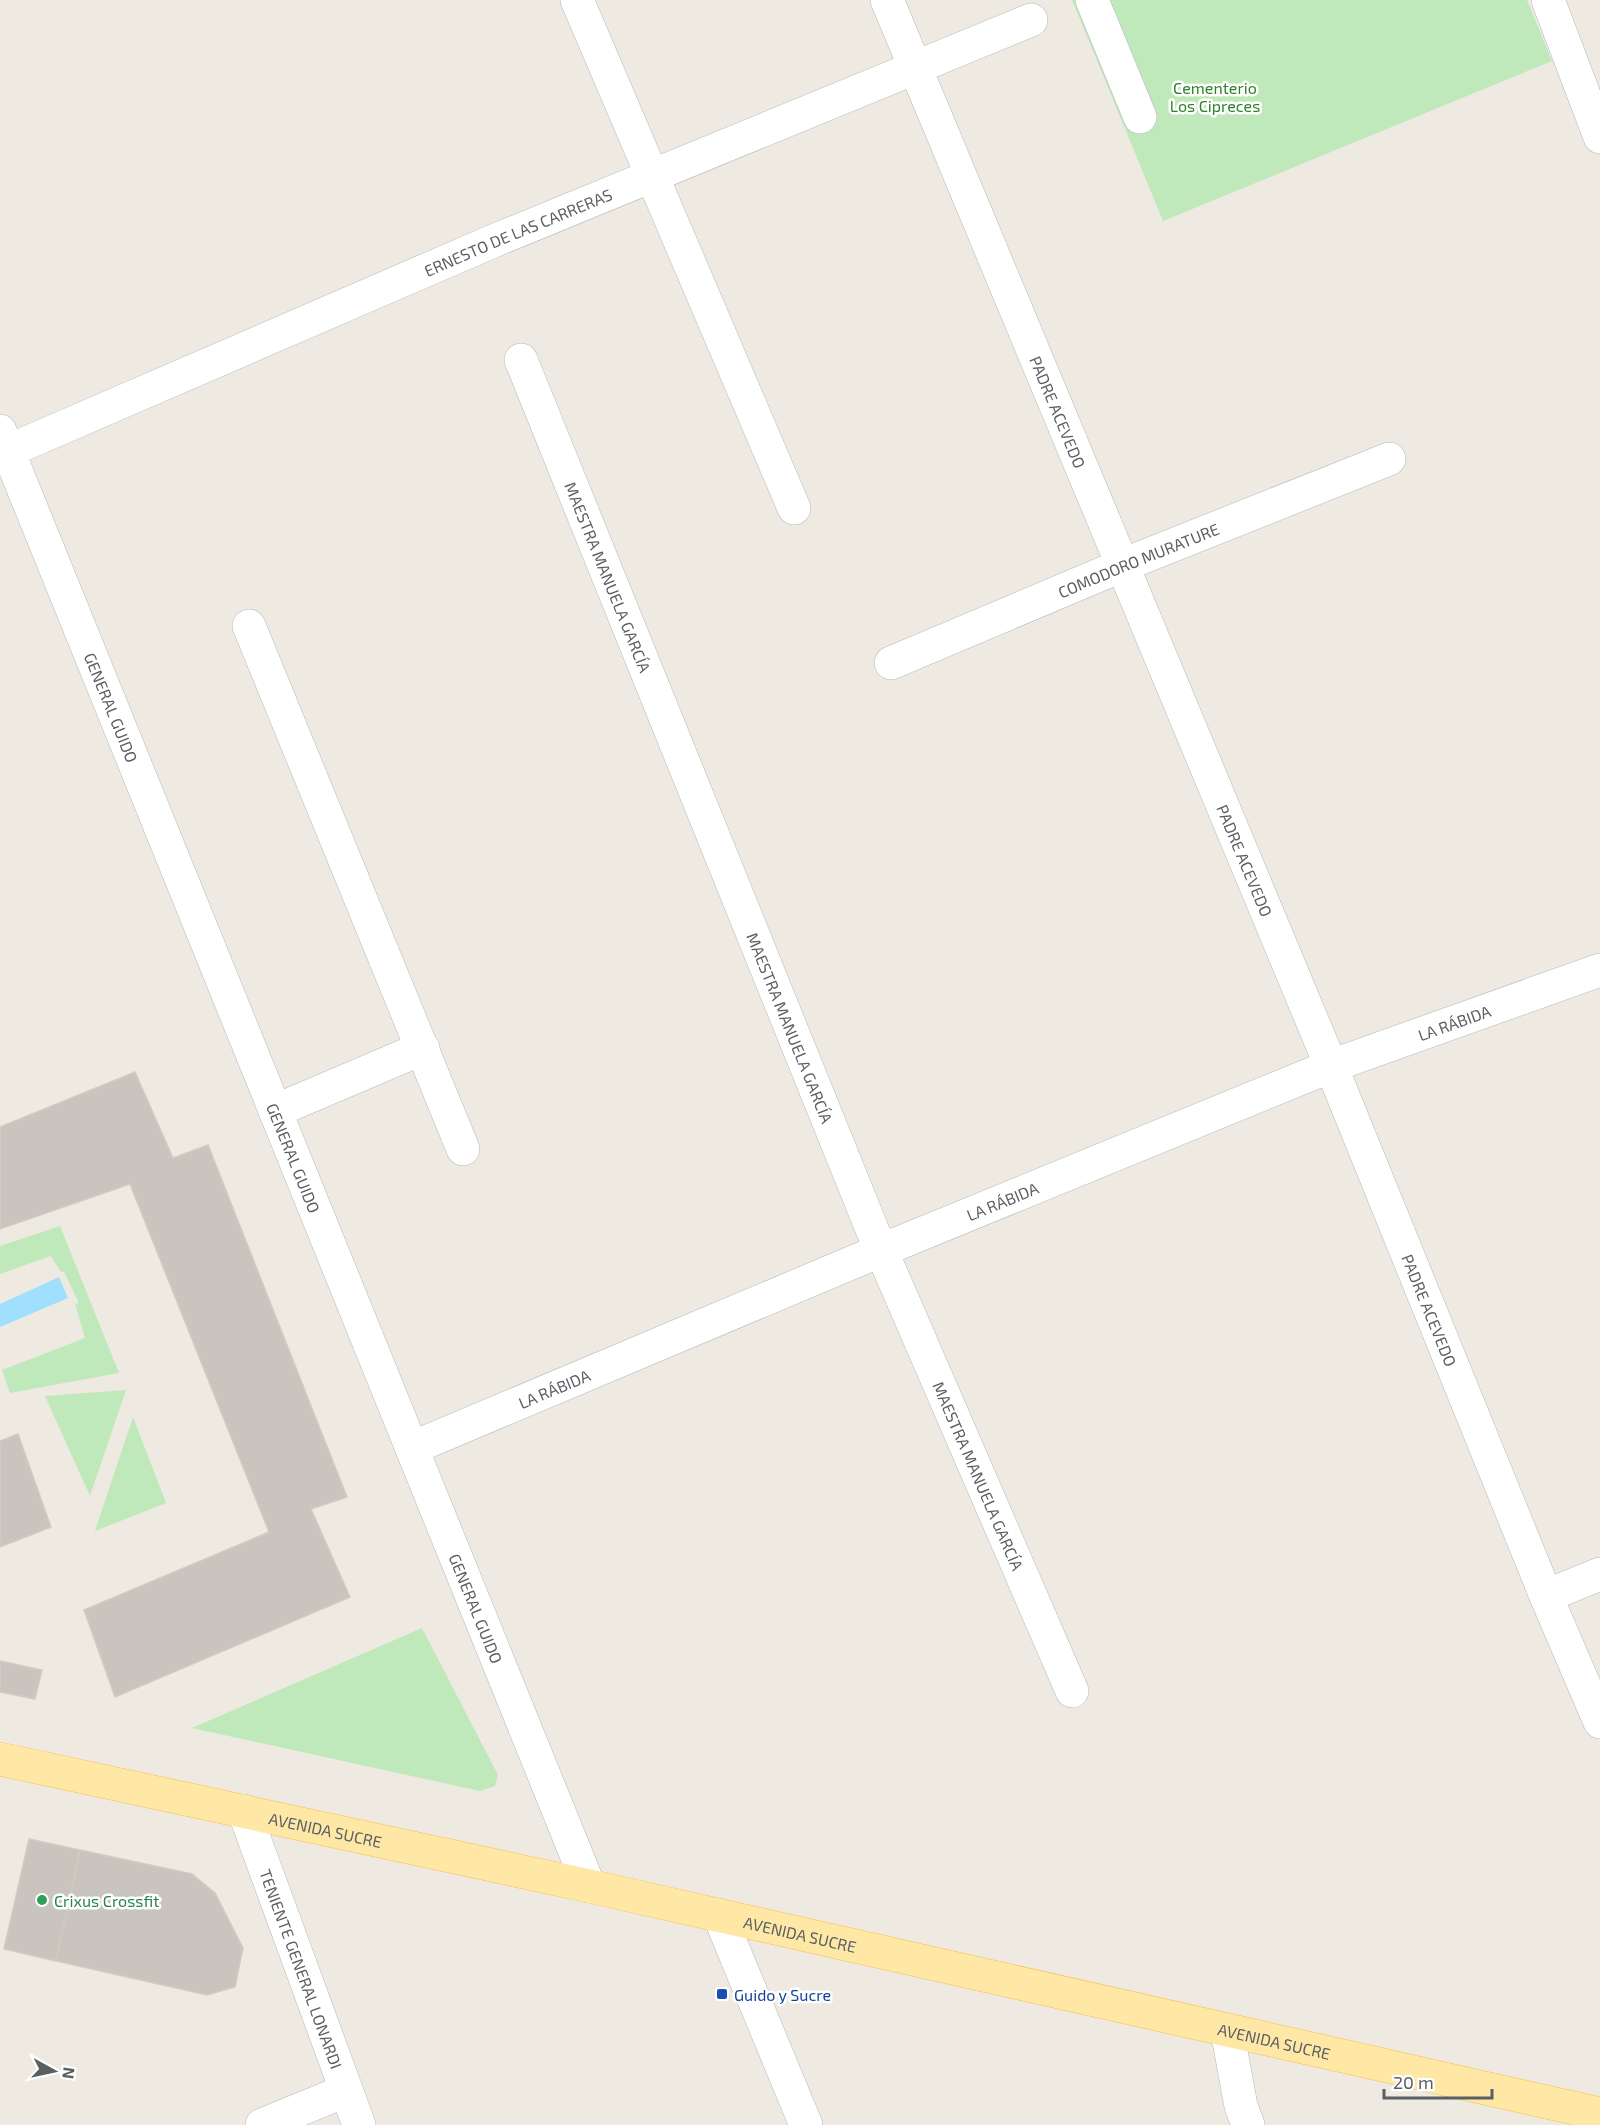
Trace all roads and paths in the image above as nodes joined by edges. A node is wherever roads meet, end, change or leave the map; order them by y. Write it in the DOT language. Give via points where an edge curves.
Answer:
graph roads {
  1 [pos="577,0"];
  2 [pos="887,0"];
  3 [pos="1092,0"];
  4 [pos="1548,0"];
  5 [pos="1031,20"];
  6 [pos="915,66"];
  7 [pos="1140,117"];
  8 [pos="1600,137"];
  9 [pos="652,177"];
  10 [pos="521,360"];
  11 [pos="4,441"];
  12 [pos="1389,459"];
  13 [pos="794,508"];
  14 [pos="1123,565"];
  15 [pos="249,626"];
  16 [pos="891,663"];
  17 [pos="1600,970"];
  18 [pos="423,1048"];
  19 [pos="1331,1066"];
  20 [pos="275,1111"];
  21 [pos="463,1149"];
  22 [pos="882,1250"];
  23 [pos="412,1448"];
  24 [pos="1600,1574"];
  25 [pos="1546,1596"];
  26 [pos="1072,1691"];
  27 [pos="1600,1722"];
  28 [pos="0,1759"];
  29 [pos="244,1811"];
  30 [pos="589,1886"];
  31 [pos="719,1915"];
  32 [pos="1227,2030"];
  33 [pos="345,2091"];
  34 [pos="1600,2114"];
  35 [pos="262,2125"];
  36 [pos="359,2125"];
  37 [pos="806,2125"];
  38 [pos="1248,2125"];
  1 -- 9 [label="street"];
  2 -- 6 [label="street, PADRE ACEVEDO"];
  3 -- 7 [label="street"];
  4 -- 8 [label="street"];
  5 -- 6 [label="street, ERNESTO DE LAS CARRERAS"];
  6 -- 9 [label="street, ERNESTO DE LAS CARRERAS"];
  6 -- 14 [label="street, PADRE ACEVEDO"];
  9 -- 11 [label="street, ERNESTO DE LAS CARRERAS"];
  9 -- 13 [label="street"];
  10 -- 22 [label="street, MAESTRA MANUELA GARCÍA"];
  11 -- 20 [label="street, GENERAL GUIDO"];
  12 -- 14 [label="street, COMODORO MURATURE"];
  14 -- 16 [label="street, COMODORO MURATURE"];
  14 -- 19 [label="street, PADRE ACEVEDO"];
  15 -- 18 [label="street"];
  17 -- 19 [label="street, LA RÁBIDA"];
  18 -- 20 [label="street"];
  18 -- 21 [label="street"];
  19 -- 22 [label="street, LA RÁBIDA"];
  19 -- 25 [label="street, PADRE ACEVEDO"];
  20 -- 23 [label="street, GENERAL GUIDO"];
  22 -- 23 [label="street, LA RÁBIDA"];
  22 -- 26 [label="street, MAESTRA MANUELA GARCÍA"];
  23 -- 30 [label="street, GENERAL GUIDO"];
  24 -- 25 [label="street"];
  25 -- 27 [label="street, PADRE ACEVEDO"];
  28 -- 29 [label="main road, AVENIDA SUCRE"];
  29 -- 30 [label="main road, AVENIDA SUCRE"];
  29 -- 33 [label="street, TENIENTE GENERAL LONARDI"];
  30 -- 31 [label="main road, AVENIDA SUCRE"];
  31 -- 32 [label="main road, AVENIDA SUCRE"];
  31 -- 37 [label="street"];
  32 -- 34 [label="main road, AVENIDA SUCRE"];
  32 -- 38 [label="street"];
  33 -- 35 [label="street"];
  33 -- 36 [label="street, TENIENTE GENERAL LONARDI"];
}
